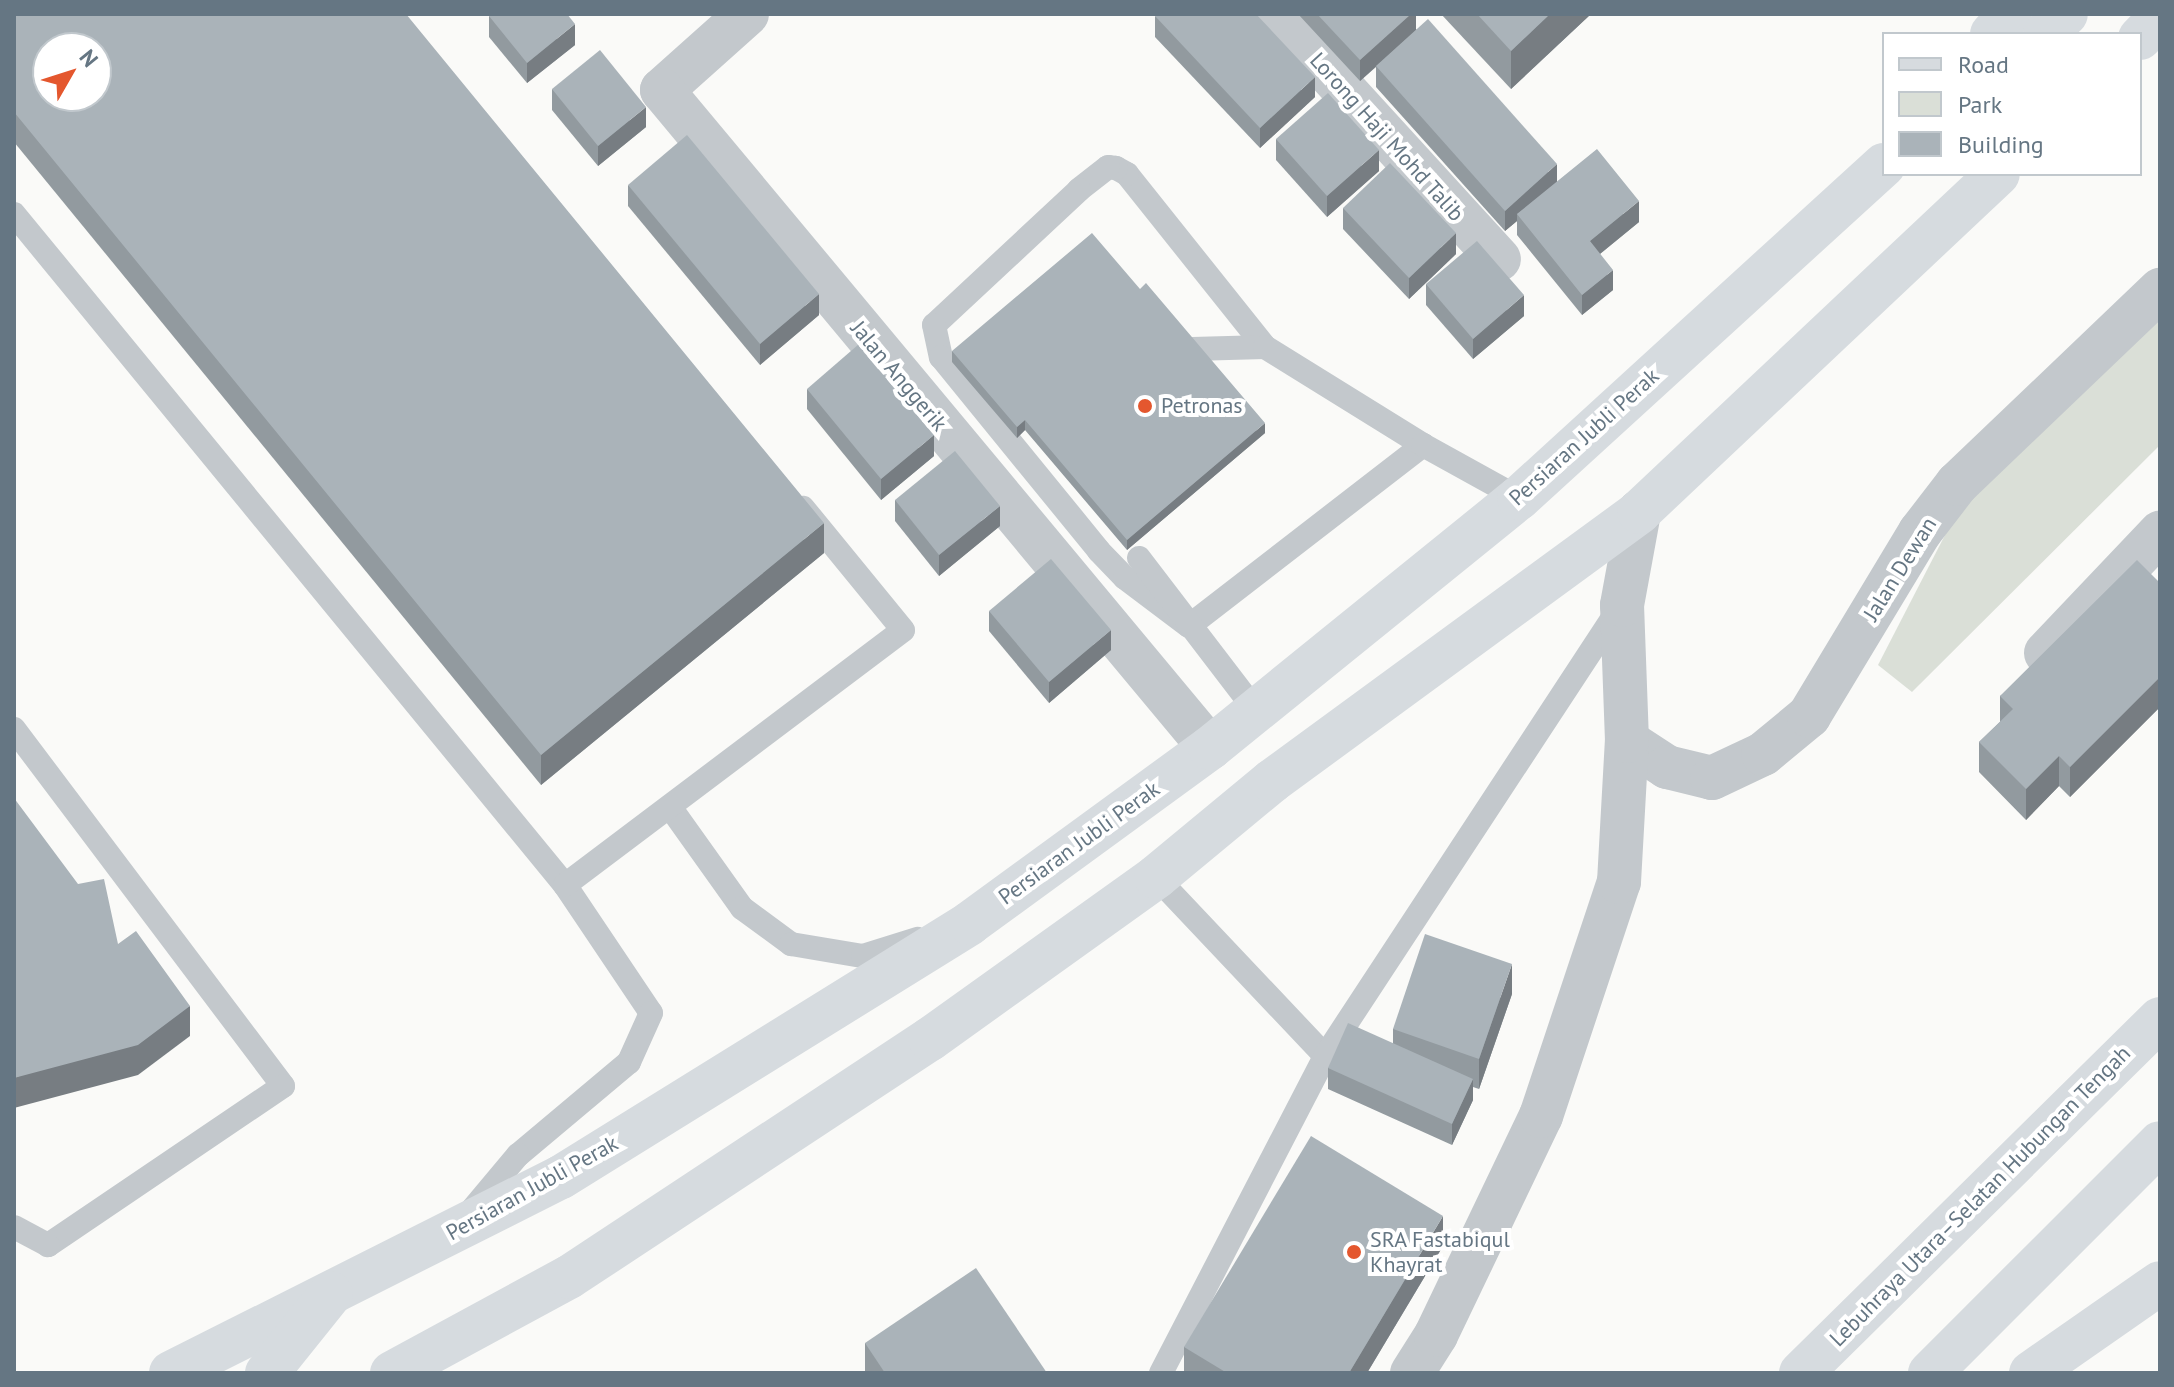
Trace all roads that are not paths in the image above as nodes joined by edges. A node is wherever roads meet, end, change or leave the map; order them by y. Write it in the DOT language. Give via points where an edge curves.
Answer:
graph roads {
  1 [pos="747,14"];
  2 [pos="1275,14"];
  3 [pos="2010,14"];
  4 [pos="2066,14"];
  5 [pos="2160,17"];
  6 [pos="1994,32"];
  7 [pos="2047,32"];
  8 [pos="2142,36"];
  9 [pos="1882,167"];
  10 [pos="1996,176"];
  11 [pos="14,214"];
  12 [pos="1499,259"];
  13 [pos="2160,290"];
  14 [pos="1265,347"];
  15 [pos="1192,349"];
  16 [pos="1423,445"];
  17 [pos="782,482"];
  18 [pos="1519,498"];
  19 [pos="1639,512"];
  20 [pos="2160,533"];
  21 [pos="1139,558"];
  22 [pos="1622,605"];
  23 [pos="1189,626"];
  24 [pos="2020,681"];
  25 [pos="1256,711"];
  26 [pos="14,729"];
  27 [pos="1627,741"];
  28 [pos="1210,748"];
  29 [pos="670,807"];
  30 [pos="1156,877"];
  31 [pos="565,885"];
  32 [pos="970,923"];
  33 [pos="2160,1019"];
  34 [pos="1325,1056"];
  35 [pos="2160,1143"];
  36 [pos="14,1227"];
  37 [pos="454,1231"];
  38 [pos="2160,1283"];
  39 [pos="331,1293"];
  40 [pos="171,1373"];
  41 [pos="267,1373"];
  42 [pos="392,1373"];
  43 [pos="1161,1373"];
  44 [pos="1412,1373"];
  45 [pos="1801,1373"];
  46 [pos="1930,1373"];
  47 [pos="2031,1373"];
  1 -- 28 [label="street, Jalan Anggerik" via="662,90"];
  2 -- 12 [label="street, Lorong Haji Mohd Talib"];
  3 -- 6 [label="main road"];
  4 -- 7 [label="main road"];
  5 -- 8 [label="main road"];
  9 -- 18 [label="main road, Persiaran Jubli Perak"];
  10 -- 19 [label="main road"];
  11 -- 31 [label="lane"];
  13 -- 27 [label="street, Jalan Dewan" via="1957,484 1920,532 1809,716 1763,754 1712,778 1667,767"];
  14 -- 15 [label="lane"];
  14 -- 16 [label="lane"];
  14 -- 23 [label="lane" via="1127,174 1108,167 934,325 941,357 1099,551 1125,578"];
  16 -- 18 [label="lane"];
  16 -- 23 [label="lane"];
  17 -- 29 [label="lane" via="903,630"];
  18 -- 25 [label="main road, Persiaran Jubli Perak"];
  19 -- 22 [label="street"];
  19 -- 30 [label="main road" via="1272,781"];
  20 -- 24 [label="street"];
  21 -- 23 [label="lane"];
  22 -- 27 [label="street"];
  22 -- 34 [label="lane"];
  23 -- 25 [label="lane"];
  25 -- 28 [label="main road, Persiaran Jubli Perak"];
  26 -- 36 [label="lane" via="283,1086 48,1245"];
  27 -- 44 [label="street" via="1619,882 1546,1101 1436,1335"];
  28 -- 32 [label="main road, Persiaran Jubli Perak"];
  29 -- 31 [label="lane"];
  29 -- 32 [label="lane" via="742,908 791,944 863,956"];
  30 -- 34 [label="lane"];
  30 -- 42 [label="main road" via="930,1039 582,1269"];
  31 -- 37 [label="lane" via="651,1013 629,1062 518,1155"];
  32 -- 37 [label="main road, Persiaran Jubli Perak" via="561,1177"];
  33 -- 45 [label="main road, Lebuhraya Utara–Selatan Hubungan Tengah"];
  34 -- 43 [label="lane"];
  35 -- 46 [label="main road"];
  37 -- 39 [label="main road, Persiaran Jubli Perak"];
  38 -- 47 [label="main road"];
  39 -- 40 [label="main road, Persiaran Jubli Perak"];
  39 -- 41 [label="main road"];
}
